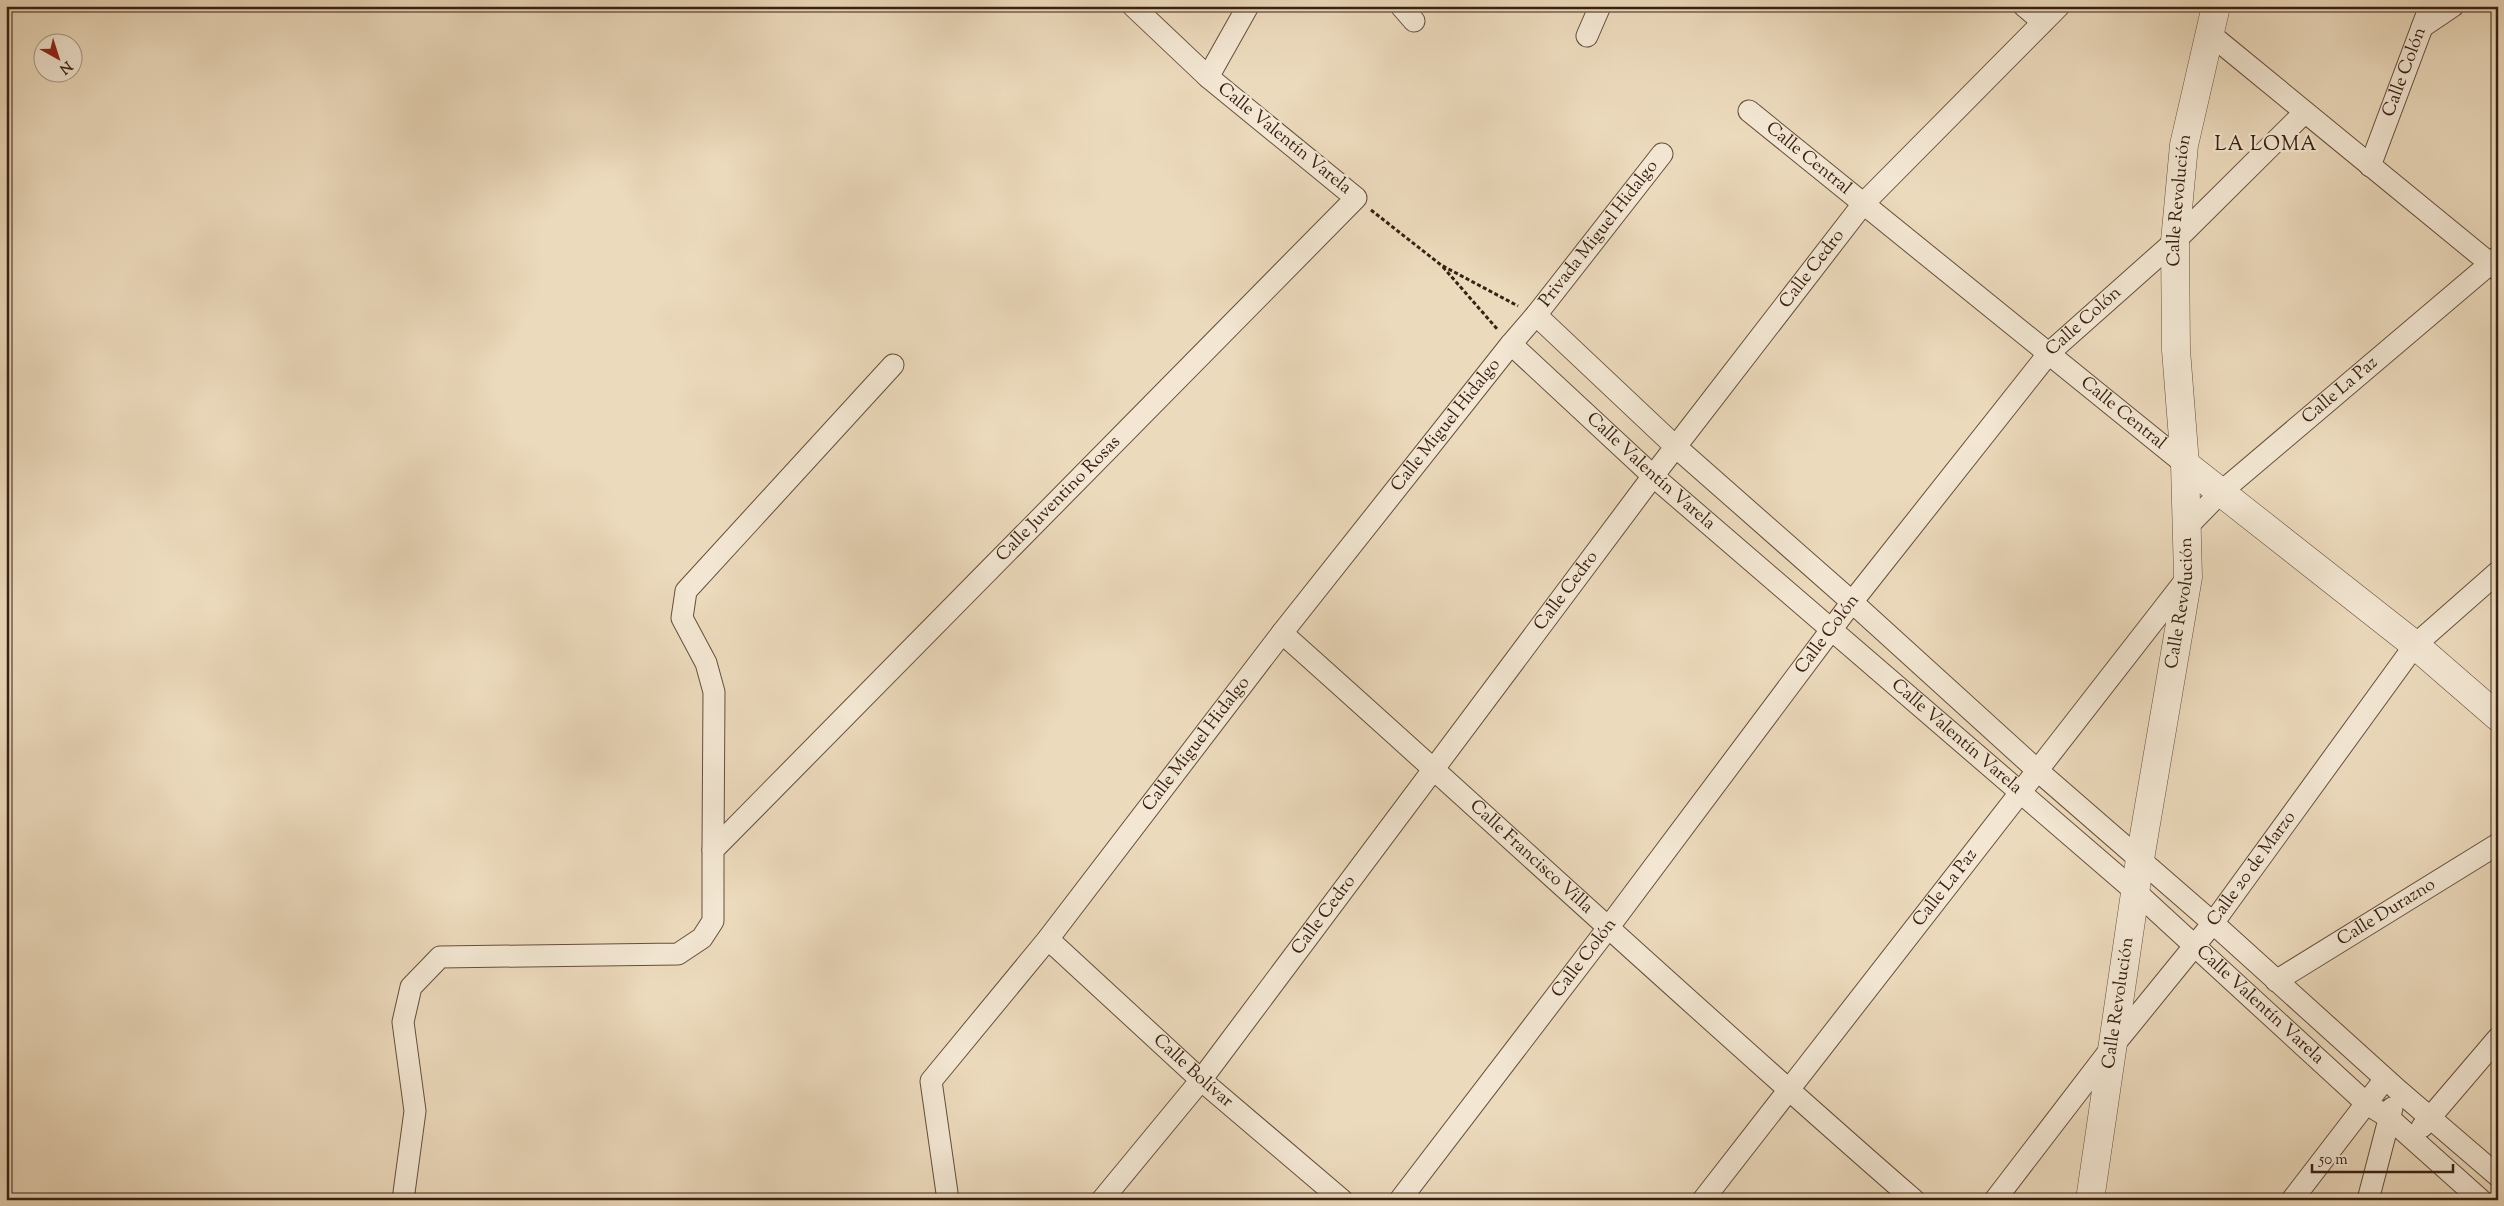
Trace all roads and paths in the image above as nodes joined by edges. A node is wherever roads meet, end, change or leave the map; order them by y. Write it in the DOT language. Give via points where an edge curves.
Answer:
graph roads {
  1 [pos="1133,6"];
  2 [pos="1248,6"];
  3 [pos="1600,6"];
  4 [pos="2024,6"];
  5 [pos="2059,6"];
  6 [pos="2216,6"];
  7 [pos="2430,6"];
  8 [pos="2453,6"];
  9 [pos="2043,22"];
  10 [pos="2422,27"];
  11 [pos="2210,34"];
  12 [pos="1587,36"];
  13 [pos="1208,76"];
  14 [pos="1749,111"];
  15 [pos="2304,113"];
  16 [pos="1662,154"];
  17 [pos="2370,166"];
  18 [pos="1356,198"];
  19 [pos="1863,204"];
  20 [pos="2175,241"];
  21 [pos="2495,263"];
  22 [pos="1441,265"];
  23 [pos="1536,315"];
  24 [pos="1511,344"];
  25 [pos="2049,353"];
  26 [pos="893,365"];
  27 [pos="1676,447"];
  28 [pos="2185,464"];
  29 [pos="1653,476"];
  30 [pos="2220,492"];
  31 [pos="2185,529"];
  32 [pos="2498,572"];
  33 [pos="2188,577"];
  34 [pos="1852,602"];
  35 [pos="1832,628"];
  36 [pos="1282,633"];
  37 [pos="2415,645"];
  38 [pos="2498,717"];
  39 [pos="1434,768"];
  40 [pos="2037,770"];
  41 [pos="2019,792"];
  42 [pos="2498,844"];
  43 [pos="713,850"];
  44 [pos="2140,859"];
  45 [pos="2136,892"];
  46 [pos="2213,923"];
  47 [pos="1608,928"];
  48 [pos="1048,939"];
  49 [pos="2195,946"];
  50 [pos="2276,981"];
  51 [pos="2498,1038"];
  52 [pos="2113,1046"];
  53 [pos="1201,1080"];
  54 [pos="2392,1085"];
  55 [pos="1788,1091"];
  56 [pos="2367,1104"];
  57 [pos="2430,1117"];
  58 [pos="2388,1118"];
  59 [pos="2412,1139"];
  60 [pos="2498,1176"];
  61 [pos="403,1200"];
  62 [pos="948,1200"];
  63 [pos="1102,1200"];
  64 [pos="1342,1200"];
  65 [pos="1400,1200"];
  66 [pos="1704,1200"];
  67 [pos="1914,1200"];
  68 [pos="1995,1200"];
  69 [pos="2090,1200"];
  70 [pos="2292,1200"];
  71 [pos="2368,1200"];
  72 [pos="2482,1200"];
  1 -- 13 [label="street, Calle Valentín Varela"];
  2 -- 13 [label="street"];
  3 -- 12 [label="street"];
  4 -- 9 [label="street"];
  5 -- 9 [label="street, Calle Cedro"];
  6 -- 11 [label="street, Calle Revolución"];
  7 -- 10 [label="street, Calle Colón"];
  8 -- 10 [label="street"];
  9 -- 19 [label="street, Calle Cedro"];
  10 -- 17 [label="street, Calle Colón"];
  11 -- 15 [label="street"];
  11 -- 20 [label="street, Calle Revolución" via="2184,145"];
  13 -- 18 [label="street, Calle Valentín Varela"];
  14 -- 19 [label="street, Calle Central"];
  15 -- 17 [label="street"];
  15 -- 20 [label="street, Calle Colón"];
  16 -- 23 [label="street, Privada Miguel Hidalgo"];
  17 -- 21 [label="street"];
  18 -- 22 [label="path, Calle Valentín Varela"];
  18 -- 43 [label="street, Calle Juventino Rosas"];
  19 -- 25 [label="street, Calle Central"];
  19 -- 27 [label="street, Calle Cedro"];
  20 -- 25 [label="street, Calle Colón"];
  20 -- 28 [label="street, Calle Revolución" via="2176,350"];
  21 -- 30 [label="street, Calle La Paz"];
  22 -- 23 [label="path, Calle Valentín Varela"];
  22 -- 24 [label="path, Calle Valentín Varela"];
  23 -- 24 [label="street, Calle Miguel Hidalgo"];
  23 -- 27 [label="street, Calle Valentín Varela"];
  24 -- 29 [label="street, Calle Valentín Varela"];
  24 -- 36 [label="street, Calle Miguel Hidalgo"];
  25 -- 28 [label="street, Calle Central"];
  25 -- 34 [label="street, Calle Colón"];
  26 -- 43 [label="street" via="686,592 682,618 706,663 714,692"];
  27 -- 29 [label="street, Calle Cedro"];
  27 -- 34 [label="street, Calle Valentín Varela"];
  28 -- 30 [label="street, Calle Central"];
  28 -- 31 [label="street, Calle Revolución"];
  29 -- 35 [label="street, Calle Valentín Varela"];
  29 -- 39 [label="street, Calle Cedro"];
  30 -- 31 [label="street, Calle La Paz"];
  30 -- 37 [label="street, Calle Central"];
  31 -- 33 [label="street, Calle Revolución"];
  32 -- 37 [label="street, Calle 20 de Marzo"];
  33 -- 40 [label="street, Calle La Paz"];
  33 -- 44 [label="street, Calle Revolución"];
  34 -- 35 [label="street, Calle Colón"];
  34 -- 40 [label="street, Calle Valentín Varela"];
  35 -- 41 [label="street, Calle Valentín Varela"];
  35 -- 47 [label="street, Calle Colón"];
  36 -- 39 [label="street, Calle Francisco Villa"];
  36 -- 48 [label="street, Calle Miguel Hidalgo"];
  37 -- 38 [label="street, Calle Central"];
  37 -- 46 [label="street, Calle 20 de Marzo"];
  39 -- 47 [label="street, Calle Francisco Villa"];
  39 -- 53 [label="street, Calle Cedro"];
  40 -- 41 [label="street, Calle La Paz"];
  40 -- 44 [label="street, Calle Valentín Varela"];
  41 -- 45 [label="street, Calle Valentín Varela"];
  41 -- 55 [label="street, Calle La Paz"];
  42 -- 50 [label="street, Calle Durazno"];
  43 -- 61 [label="street" via="713,921 702,938 678,954 440,957 411,987 403,1022 415,1111"];
  44 -- 45 [label="street, Calle Revolución"];
  44 -- 46 [label="street, Calle Valentín Varela"];
  45 -- 49 [label="street, Calle Valentín Varela"];
  45 -- 52 [label="street, Calle Revolución"];
  46 -- 49 [label="street, Calle 20 de Marzo"];
  46 -- 50 [label="street, Calle Valentín Varela"];
  47 -- 55 [label="street, Calle Francisco Villa"];
  47 -- 65 [label="street, Calle Colón"];
  48 -- 53 [label="street, Calle Bolívar"];
  48 -- 62 [label="street, Calle Miguel Hidalgo" via="931,1081"];
  49 -- 52 [label="street, Calle 20 de Marzo"];
  49 -- 56 [label="street, Calle Valentín Varela"];
  50 -- 54 [label="street, Calle Valentín Varela"];
  51 -- 57 [label="street"];
  52 -- 68 [label="street, Calle 20 de Marzo"];
  52 -- 69 [label="street, Calle Revolución"];
  53 -- 63 [label="street, Calle Cedro"];
  53 -- 64 [label="street, Calle Bolívar"];
  54 -- 56 [label="street"];
  54 -- 57 [label="street, Calle Valentín Varela"];
  54 -- 58 [label="street"];
  55 -- 66 [label="street, Calle La Paz"];
  55 -- 67 [label="street, Calle Francisco Villa"];
  56 -- 58 [label="street, Calle Valentín Varela"];
  56 -- 70 [label="street"];
  57 -- 59 [label="street"];
  57 -- 60 [label="street, Calle Valentín Varela"];
  58 -- 59 [label="street, Calle Valentín Varela"];
  58 -- 71 [label="street"];
  59 -- 72 [label="street, Calle Valentín Varela"];
}
